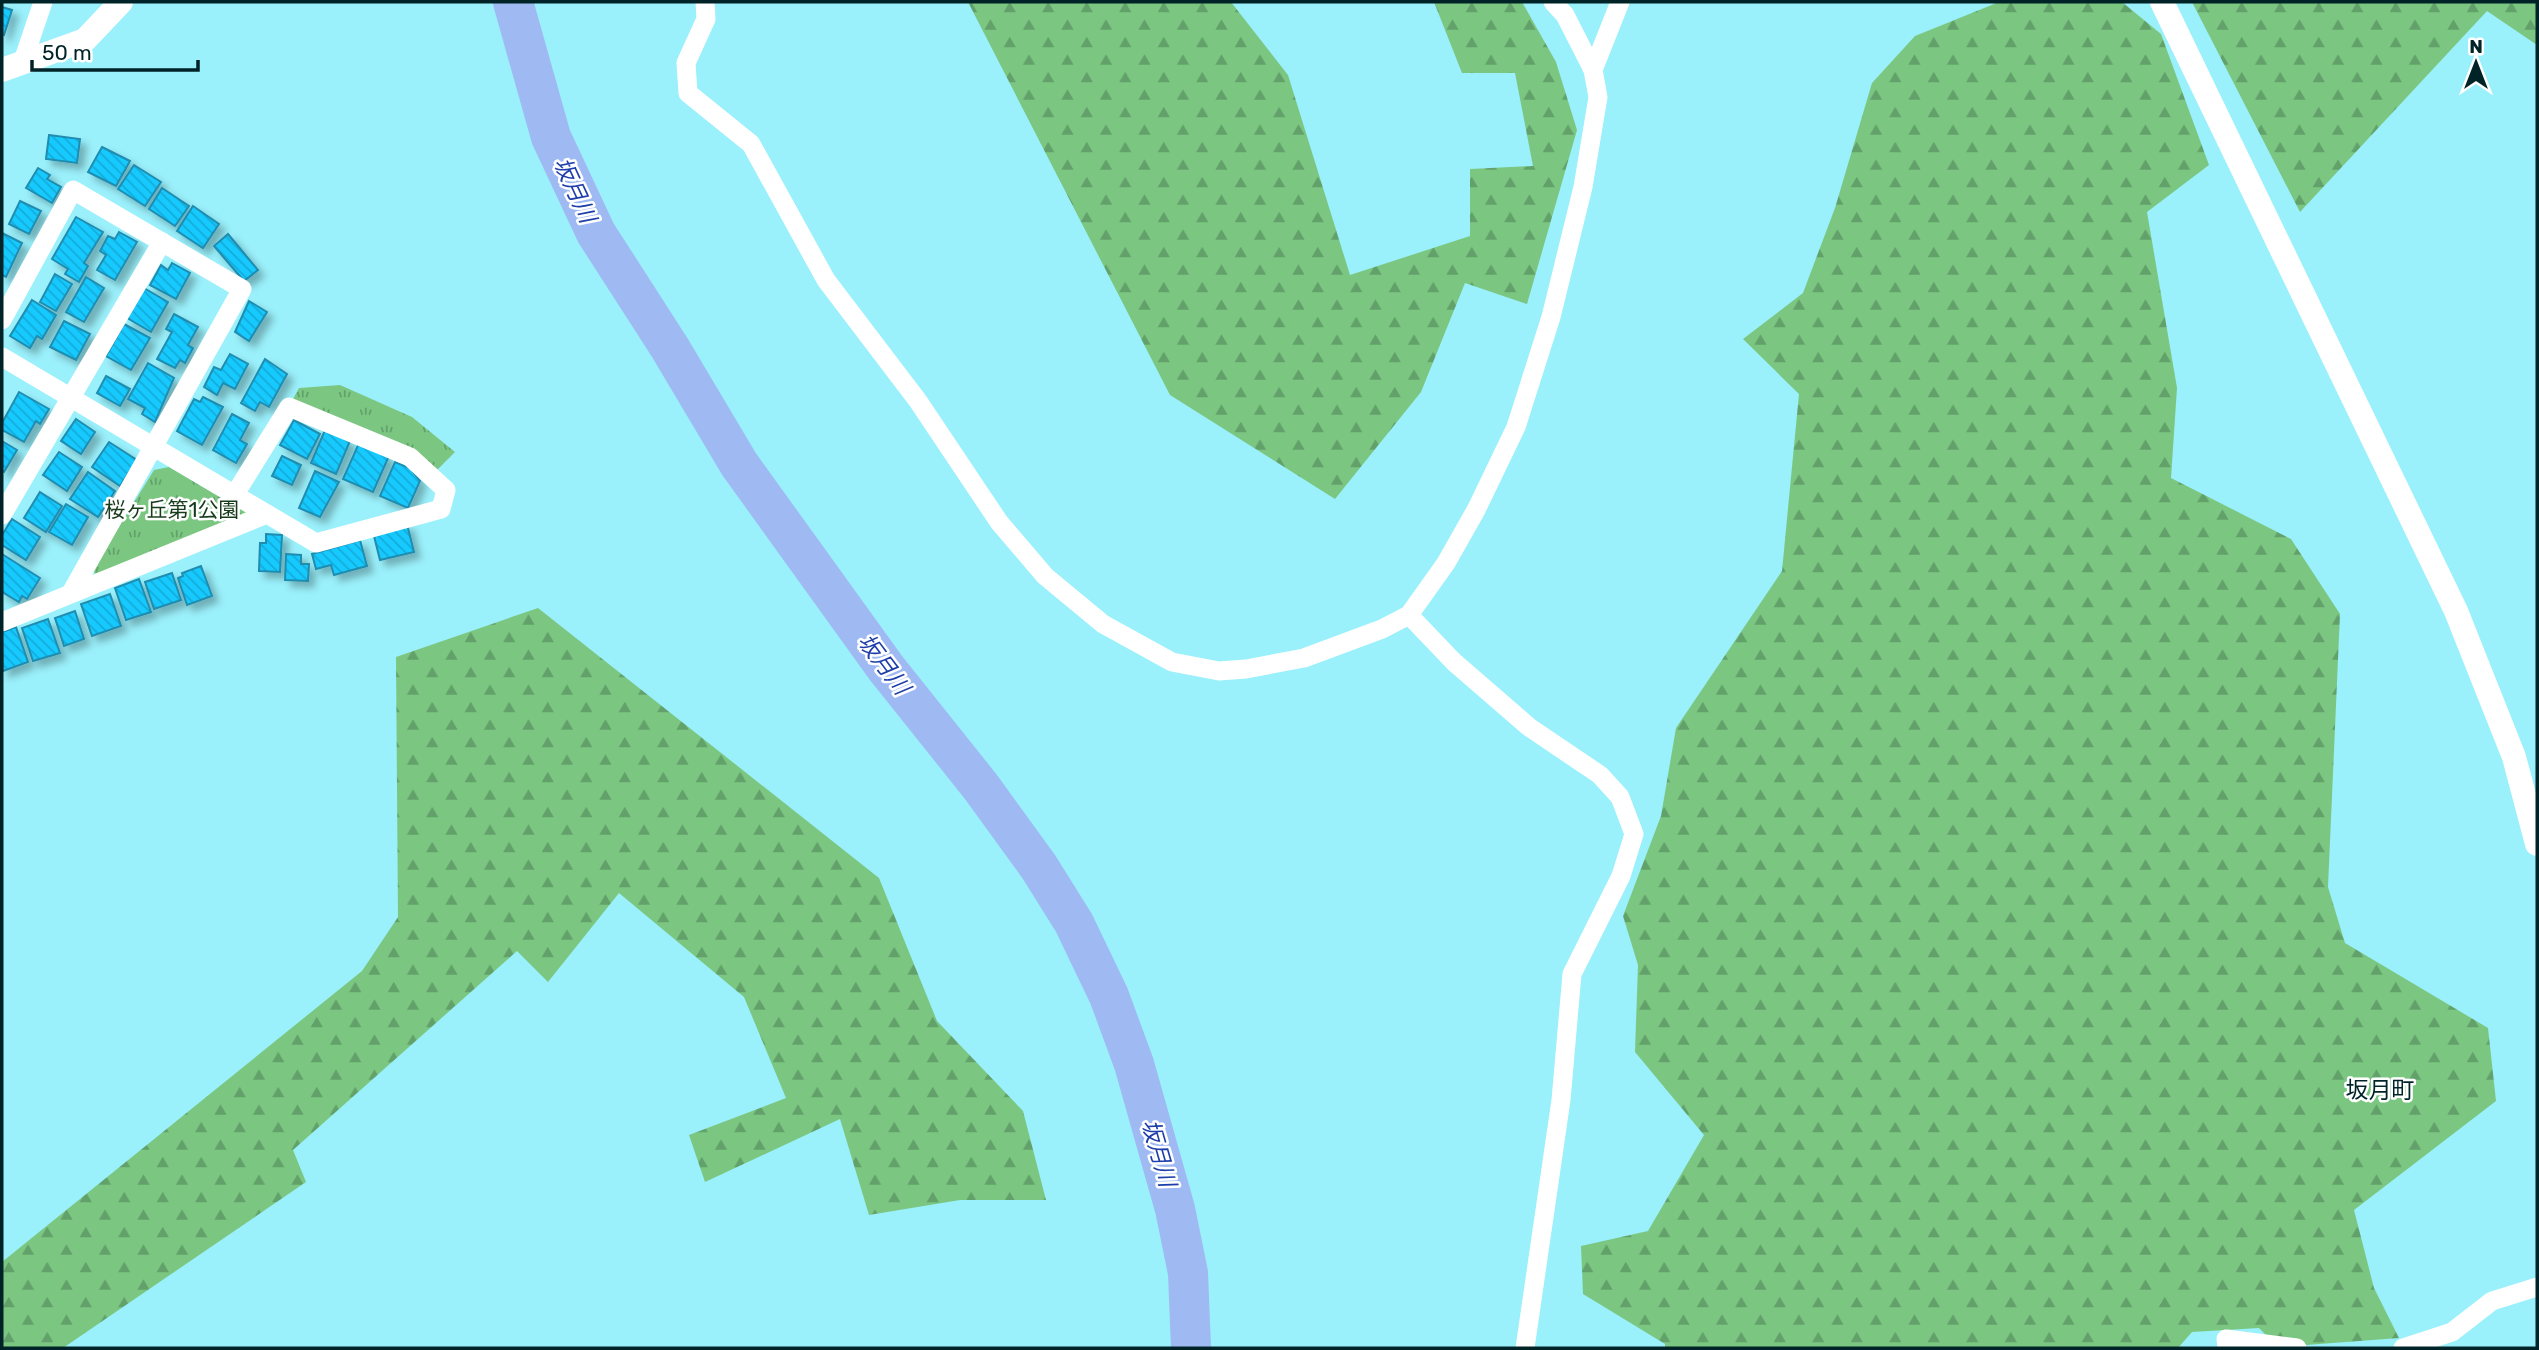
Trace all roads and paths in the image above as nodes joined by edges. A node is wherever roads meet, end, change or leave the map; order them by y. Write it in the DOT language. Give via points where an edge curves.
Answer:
graph roads {
  1 [pos="43,2"];
  2 [pos="121,2"];
  3 [pos="705,2"];
  4 [pos="1553,2"];
  5 [pos="1620,2"];
  6 [pos="2162,2"];
  7 [pos="12,65"];
  8 [pos="1594,70"];
  9 [pos="162,242"];
  10 [pos="2,320"];
  11 [pos="2,358"];
  12 [pos="70,398"];
  13 [pos="154,447"];
  14 [pos="234,495"];
  15 [pos="267,514"];
  16 [pos="2,515"];
  17 [pos="71,593"];
  18 [pos="1409,615"];
  19 [pos="2,622"];
  20 [pos="2537,844"];
  21 [pos="2537,1287"];
  22 [pos="1525,1348"];
  23 [pos="2227,1348"];
  24 [pos="2297,1348"];
  25 [pos="2403,1348"];
  1 -- 7 [label="street"];
  2 -- 7 [label="street" via="85,40"];
  3 -- 18 [label="street" via="706,19 686,64 688,93 751,144 826,280 918,401 999,522 1045,576 1114,631 1172,662 1219,671 1304,658"];
  4 -- 8 [label="street" via="1565,15"];
  5 -- 8 [label="street"];
  6 -- 20 [label="street" via="2456,611 2514,757"];
  8 -- 18 [label="street" via="1598,97 1583,187 1516,427 1446,563"];
  9 -- 10 [label="street" via="73,190"];
  9 -- 12 [label="street"];
  9 -- 13 [label="street" via="242,289"];
  11 -- 12 [label="street"];
  12 -- 13 [label="street"];
  12 -- 16 [label="street"];
  13 -- 14 [label="street"];
  13 -- 17 [label="street"];
  14 -- 15 [label="street"];
  14 -- 15 [label="street" via="289,407 410,457 446,490 441,509 316,543"];
  15 -- 17 [label="street"];
  17 -- 19 [label="street"];
  18 -- 22 [label="street" via="1454,662 1529,727 1600,775 1620,797 1634,834 1621,876 1573,974 1561,1100"];
  21 -- 25 [label="street" via="2492,1301 2452,1332"];
  23 -- 24 [label="street" via="2226,1339"];
}
